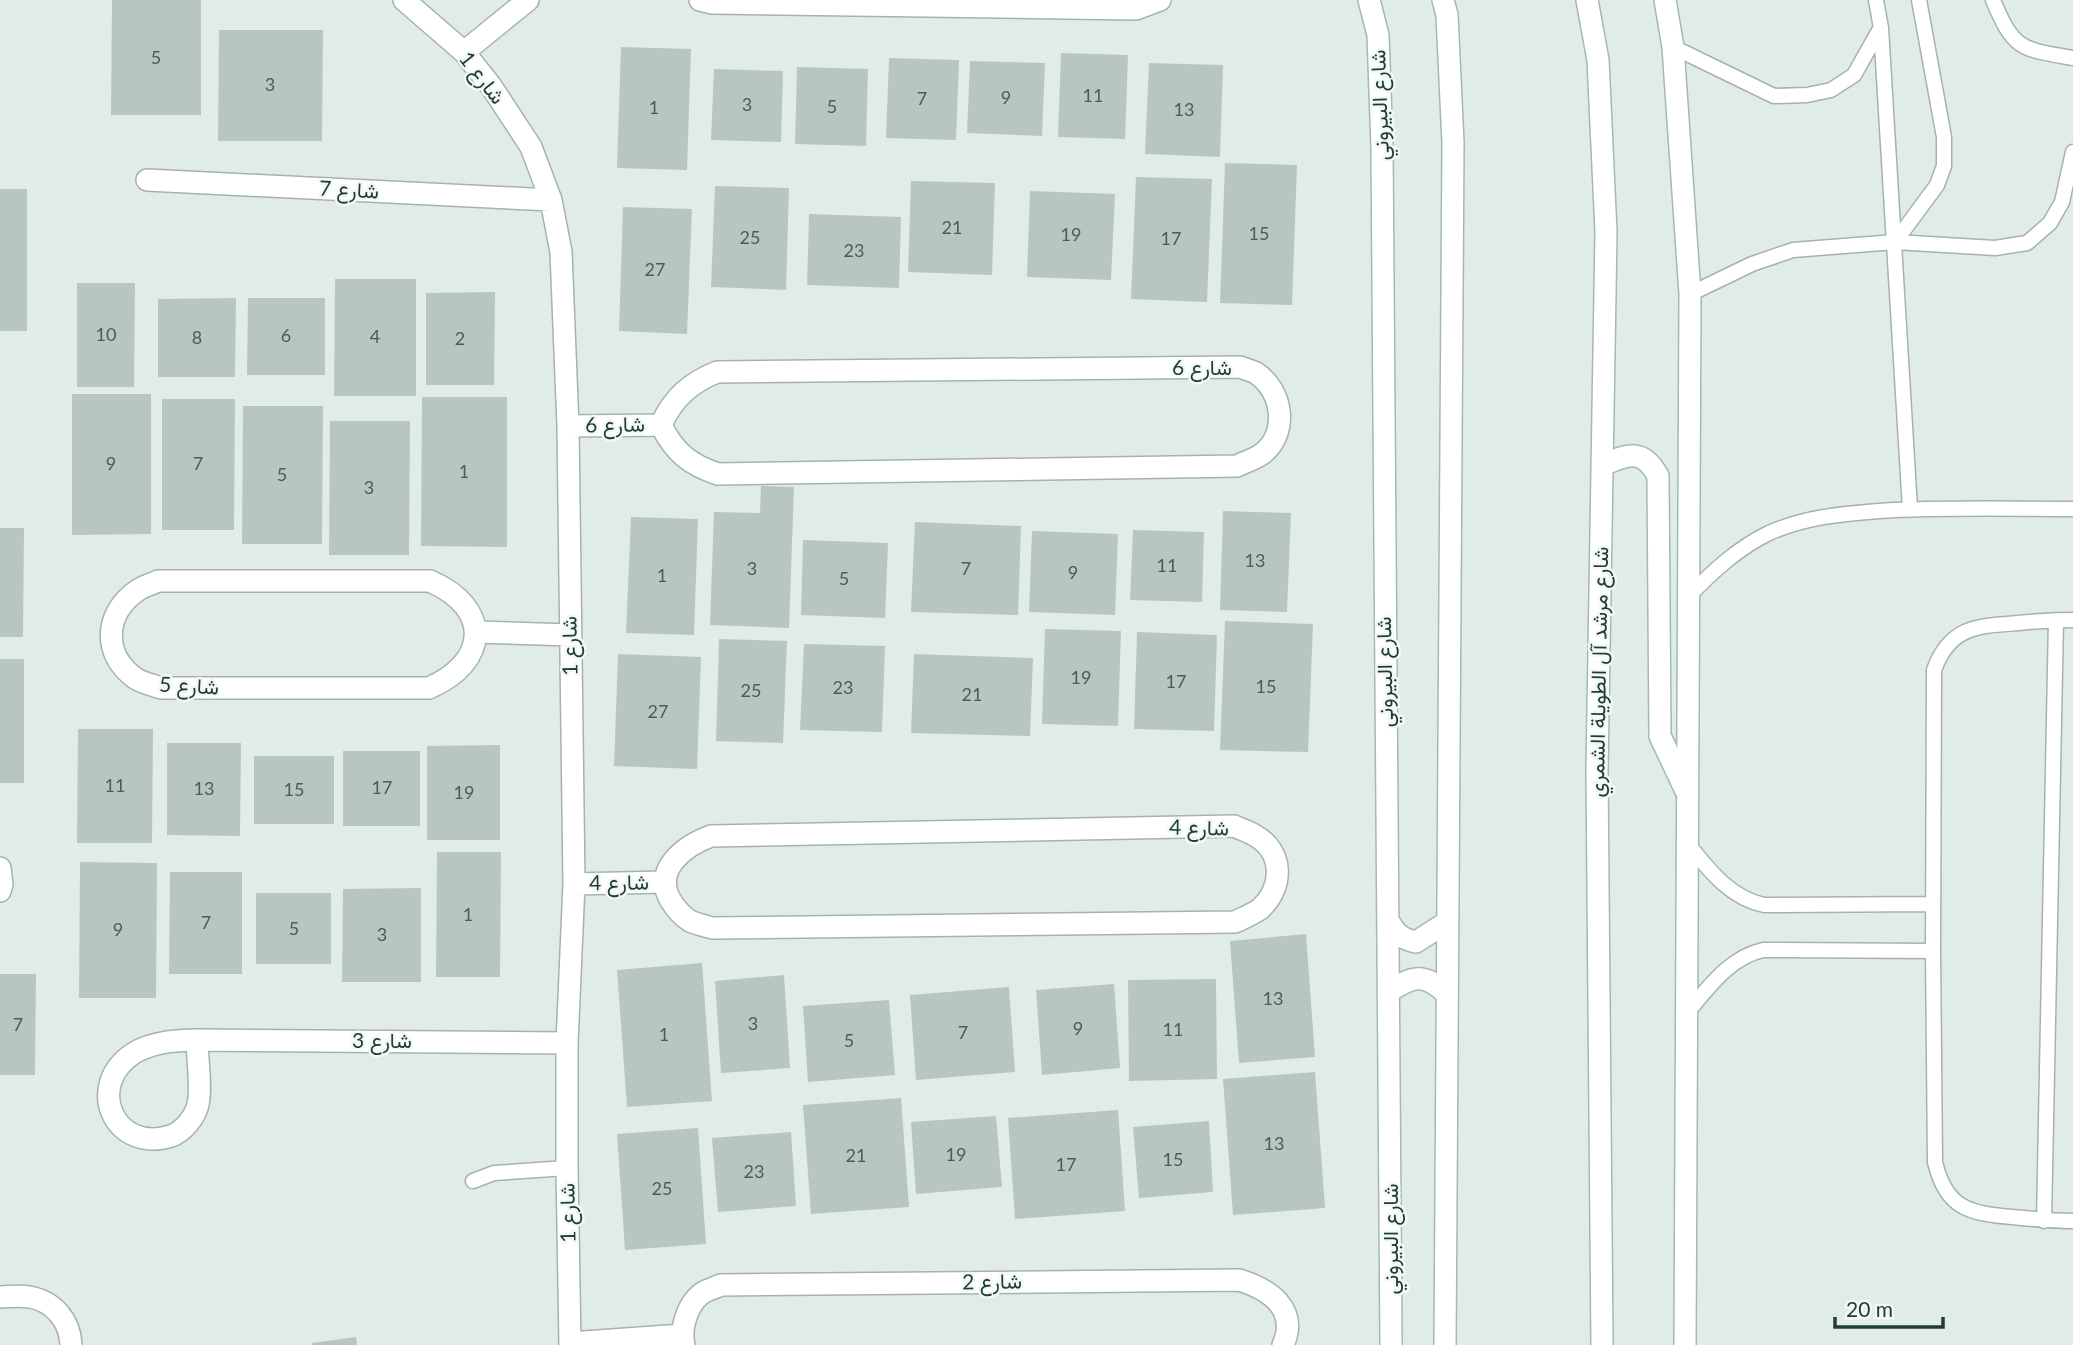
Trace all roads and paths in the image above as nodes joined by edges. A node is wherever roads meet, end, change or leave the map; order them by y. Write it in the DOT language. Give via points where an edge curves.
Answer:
graph roads {
  1 [pos="404,0"];
  2 [pos="528,0"];
  3 [pos="699,0"];
  4 [pos="1160,0"];
  5 [pos="1369,0"];
  6 [pos="1443,0"];
  7 [pos="1587,0"];
  8 [pos="1665,0"];
  9 [pos="1876,0"];
  10 [pos="1919,0"];
  11 [pos="1993,0"];
  12 [pos="1881,28"];
  13 [pos="1673,47"];
  14 [pos="464,52"];
  15 [pos="2073,58"];
  16 [pos="2073,152"];
  17 [pos="147,180"];
  18 [pos="551,200"];
  19 [pos="1895,242"];
  20 [pos="1690,294"];
  21 [pos="661,425"];
  22 [pos="568,426"];
  23 [pos="1603,465"];
  24 [pos="1910,509"];
  25 [pos="2073,509"];
  26 [pos="1689,596"];
  27 [pos="2056,620"];
  28 [pos="2073,620"];
  29 [pos="477,632"];
  30 [pos="570,635"];
  31 [pos="1688,796"];
  32 [pos="1688,844"];
  33 [pos="0,868"];
  34 [pos="664,882"];
  35 [pos="574,884"];
  36 [pos="0,891"];
  37 [pos="1933,904"];
  38 [pos="1388,920"];
  39 [pos="1447,922"];
  40 [pos="1933,951"];
  41 [pos="1388,992"];
  42 [pos="1447,994"];
  43 [pos="1687,1013"];
  44 [pos="197,1040"];
  45 [pos="567,1043"];
  46 [pos="567,1168"];
  47 [pos="473,1181"];
  48 [pos="2044,1221"];
  49 [pos="2073,1221"];
  50 [pos="0,1297"];
  51 [pos="683,1340"];
  52 [pos="570,1344"];
  53 [pos="71,1345"];
  54 [pos="1283,1345"];
  55 [pos="1391,1345"];
  56 [pos="1445,1345"];
  57 [pos="1602,1345"];
  58 [pos="1685,1345"];
  1 -- 14 [label="street, شارع 1"];
  2 -- 14 [label="street"];
  3 -- 4 [label="street" via="1136,9"];
  5 -- 38 [label="street, شارع البيروني" via="1378,35 1382,147"];
  6 -- 39 [label="street" via="1453,143"];
  7 -- 23 [label="street, شارع مرشد آل الطويلة الشمري" via="1598,60 1606,232"];
  8 -- 13 [label="street"];
  9 -- 12 [label="lane"];
  10 -- 19 [label="lane" via="1944,137 1944,166 1937,185"];
  11 -- 15 [label="lane" via="2004,26 2020,46"];
  12 -- 13 [label="lane" via="1854,75 1831,90 1807,96 1774,96"];
  12 -- 19 [label="lane"];
  13 -- 20 [label="street"];
  14 -- 18 [label="street, شارع 1" via="531,147"];
  16 -- 19 [label="lane" via="2062,202 2050,223 2027,243 1995,248"];
  17 -- 18 [label="street, شارع 7"];
  18 -- 22 [label="street, شارع 1" via="561,252"];
  19 -- 20 [label="lane" via="1793,250"];
  19 -- 24 [label="lane"];
  20 -- 26 [label="street"];
  21 -- 21 [label="street, شارع 6" via="681,456 718,474 1237,466 1262,453 1275,438 1280,418 1270,387 1256,373 1240,367 717,372 682,391"];
  21 -- 22 [label="street, شارع 6"];
  22 -- 30 [label="street, شارع 1"];
  23 -- 31 [label="street" via="1638,456 1650,462 1658,476 1660,736"];
  23 -- 57 [label="street, شارع مرشد آل الطويلة الشمري" via="1597,770"];
  24 -- 25 [label="lane"];
  24 -- 26 [label="lane" via="1827,516 1767,534 1712,572"];
  26 -- 31 [label="street"];
  27 -- 28 [label="lane"];
  27 -- 37 [label="lane" via="1980,625 1964,632 1940,655 1934,670"];
  27 -- 48 [label="lane"];
  29 -- 29 [label="street, شارع 5" via="465,603 450,590 417,581 158,581 137,591 119,609 111,629 112,652 122,666 137,680 161,688 429,688 462,667"];
  29 -- 30 [label="street"];
  30 -- 35 [label="street, شارع 1"];
  31 -- 32 [label="street"];
  32 -- 37 [label="lane" via="1721,882 1753,903"];
  32 -- 43 [label="street"];
  33 -- 36 [label="street"];
  34 -- 34 [label="street, شارع 4" via="676,909 690,921 712,928 1235,922 1259,910 1279,878 1270,850 1256,836 1234,826 710,836 680,853"];
  34 -- 35 [label="street, شارع 4"];
  35 -- 45 [label="street, شارع 1"];
  37 -- 40 [label="lane"];
  38 -- 39 [label="street" via="1404,940 1416,942"];
  38 -- 41 [label="street, شارع البيروني"];
  39 -- 42 [label="street"];
  40 -- 43 [label="lane" via="1754,952 1731,966"];
  40 -- 48 [label="lane" via="1935,1162 1940,1181 1959,1205 1978,1214"];
  41 -- 42 [label="street" via="1421,978"];
  41 -- 55 [label="street, شارع البيروني"];
  42 -- 56 [label="street"];
  43 -- 58 [label="street"];
  44 -- 44 [label="street, شارع 3" via="157,1044 134,1054 119,1068 109,1084 107,1099 123,1129 155,1139 175,1135 188,1124 198,1105"];
  44 -- 45 [label="street, شارع 3"];
  45 -- 46 [label="street, شارع 1"];
  46 -- 47 [label="lane" via="494,1173"];
  46 -- 52 [label="street, شارع 1"];
  48 -- 49 [label="lane"];
  50 -- 53 [label="street" via="29,1296 58,1311 69,1328"];
  51 -- 52 [label="street, شارع 2"];
  51 -- 54 [label="street, شارع 2" via="686,1314 700,1295 721,1285 1239,1280 1272,1294 1287,1325"];
}
